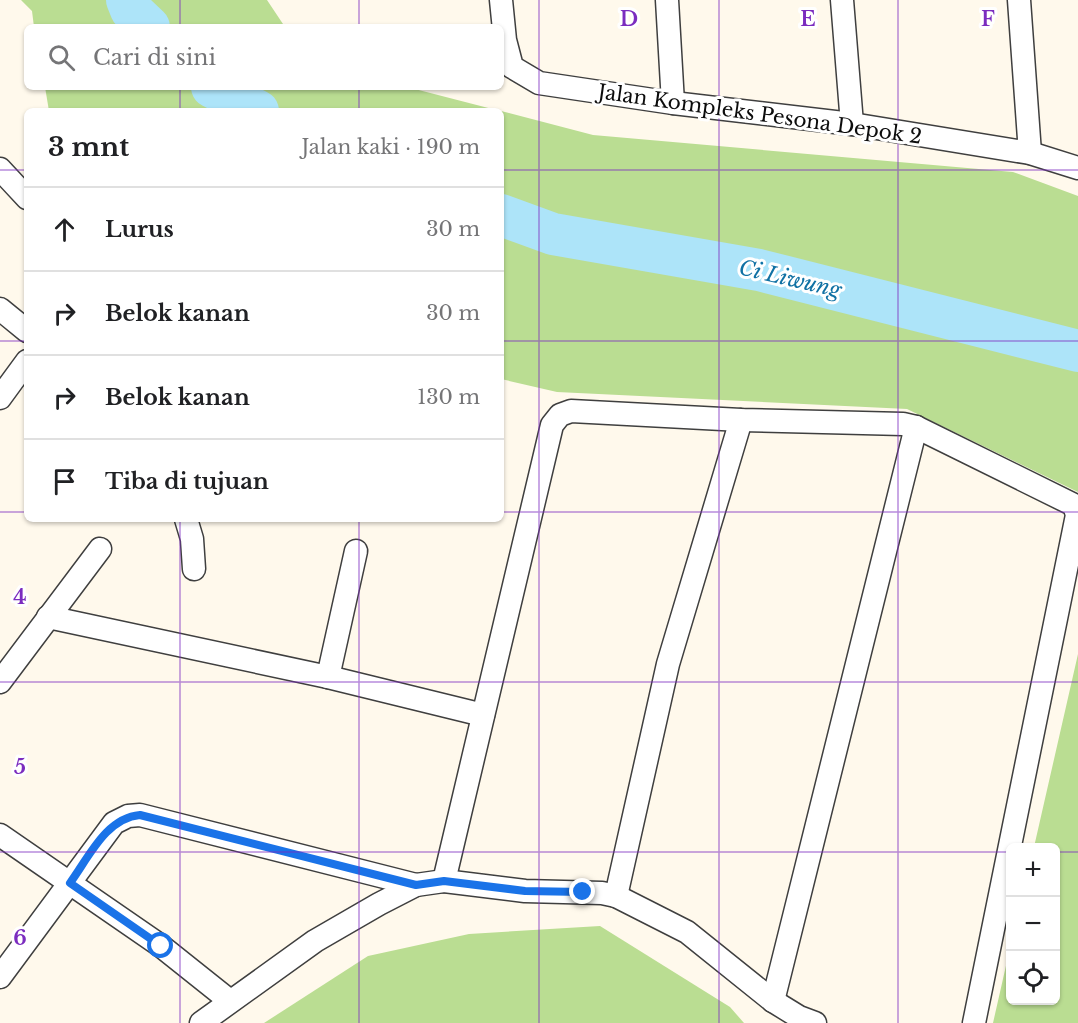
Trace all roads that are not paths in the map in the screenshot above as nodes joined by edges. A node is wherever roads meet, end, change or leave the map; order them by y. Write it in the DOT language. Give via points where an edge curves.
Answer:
graph roads {
  1 [pos="501,0"];
  2 [pos="667,0"];
  3 [pos="842,0"];
  4 [pos="1019,0"];
  5 [pos="503,24"];
  6 [pos="504,30"];
  7 [pos="673,103"];
  8 [pos="852,124"];
  9 [pos="1030,153"];
  10 [pos="1078,168"];
  11 [pos="0,169"];
  12 [pos="24,195"];
  13 [pos="0,309"];
  14 [pos="24,329"];
  15 [pos="24,365"];
  16 [pos="0,398"];
  17 [pos="741,420"];
  18 [pos="916,428"];
  19 [pos="187,522"];
  20 [pos="100,549"];
  21 [pos="356,551"];
  22 [pos="194,569"];
  23 [pos="48,617"];
  24 [pos="328,677"];
  25 [pos="0,682"];
  26 [pos="483,715"];
  27 [pos="0,835"];
  28 [pos="444,881"];
  29 [pos="70,883"];
  30 [pos="416,885"];
  31 [pos="616,896"];
  32 [pos="0,977"];
  33 [pos="230,1001"];
  34 [pos="773,1001"];
  35 [pos="201,1023"];
  36 [pos="815,1023"];
  37 [pos="974,1023"];
  1 -- 5 [label="street, Jalan Kompleks Pesona Depok 2"];
  2 -- 7 [label="street"];
  3 -- 8 [label="street"];
  4 -- 9 [label="street"];
  6 -- 7 [label="street, Jalan Kompleks Pesona Depok 2" via="512,67 538,83"];
  7 -- 8 [label="street, Jalan Kompleks Pesona Depok 2"];
  8 -- 9 [label="street, Jalan Kompleks Pesona Depok 2"];
  9 -- 10 [label="street, Jalan Kompleks Pesona Depok 2"];
  11 -- 12 [label="street"];
  13 -- 14 [label="street"];
  15 -- 16 [label="street"];
  17 -- 18 [label="street" via="889,422"];
  17 -- 26 [label="street" via="571,411 552,424"];
  17 -- 31 [label="street" via="668,664"];
  18 -- 34 [label="street"];
  18 -- 37 [label="street" via="1074,505 1077,515"];
  19 -- 22 [label="street"];
  20 -- 23 [label="street"];
  21 -- 24 [label="street"];
  23 -- 24 [label="street"];
  23 -- 25 [label="street"];
  24 -- 26 [label="street"];
  26 -- 28 [label="street"];
  27 -- 29 [label="street"];
  28 -- 30 [label="street"];
  28 -- 31 [label="street"];
  29 -- 30 [label="street" via="114,823 140,815"];
  29 -- 32 [label="street"];
  29 -- 33 [label="street" via="161,946"];
  30 -- 33 [label="street" via="315,941"];
  31 -- 34 [label="street" via="687,932"];
  33 -- 35 [label="street"];
  34 -- 36 [label="street"];
}
